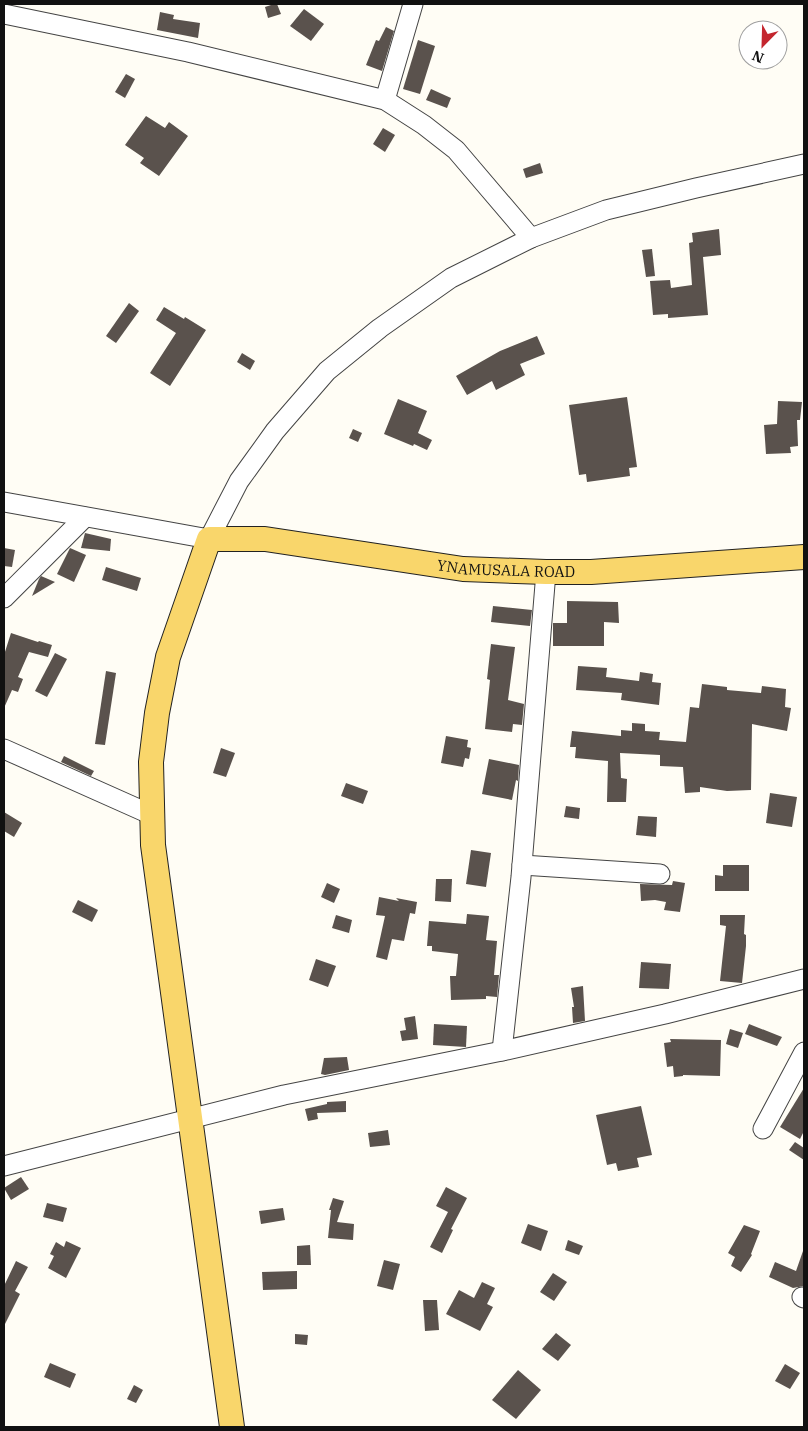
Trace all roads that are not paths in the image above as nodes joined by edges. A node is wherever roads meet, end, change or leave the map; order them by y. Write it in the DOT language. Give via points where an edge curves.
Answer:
graph roads {
  1 [pos="413,4"];
  2 [pos="4,14"];
  3 [pos="385,100"];
  4 [pos="804,164"];
  5 [pos="531,238"];
  6 [pos="4,502"];
  7 [pos="85,517"];
  8 [pos="209,539"];
  9 [pos="804,557"];
  10 [pos="546,572"];
  11 [pos="4,598"];
  12 [pos="4,750"];
  13 [pos="152,814"];
  14 [pos="522,865"];
  15 [pos="660,874"];
  16 [pos="804,979"];
  17 [pos="502,1051"];
  18 [pos="804,1052"];
  19 [pos="190,1119"];
  20 [pos="763,1129"];
  21 [pos="4,1166"];
  22 [pos="232,1427"];
  1 -- 3 [label="street"];
  2 -- 3 [label="street" via="188,52"];
  3 -- 5 [label="street" via="456,150"];
  4 -- 5 [label="street" via="606,210"];
  5 -- 8 [label="street" via="451,278 380,328 327,371 275,431 239,481"];
  6 -- 7 [label="street"];
  7 -- 8 [label="street"];
  7 -- 11 [label="street"];
  8 -- 10 [label="main road, YNAMUSALA ROAD" via="265,539 463,569"];
  8 -- 13 [label="main road" via="168,657 151,762"];
  9 -- 10 [label="main road, YNAMUSALA ROAD" via="591,572"];
  10 -- 14 [label="street"];
  12 -- 13 [label="street"];
  13 -- 19 [label="main road" via="153,844"];
  14 -- 15 [label="street"];
  14 -- 17 [label="street"];
  16 -- 17 [label="street"];
  17 -- 19 [label="street" via="284,1095"];
  18 -- 20 [label="street"];
  19 -- 21 [label="street"];
  19 -- 22 [label="main road"];
}
